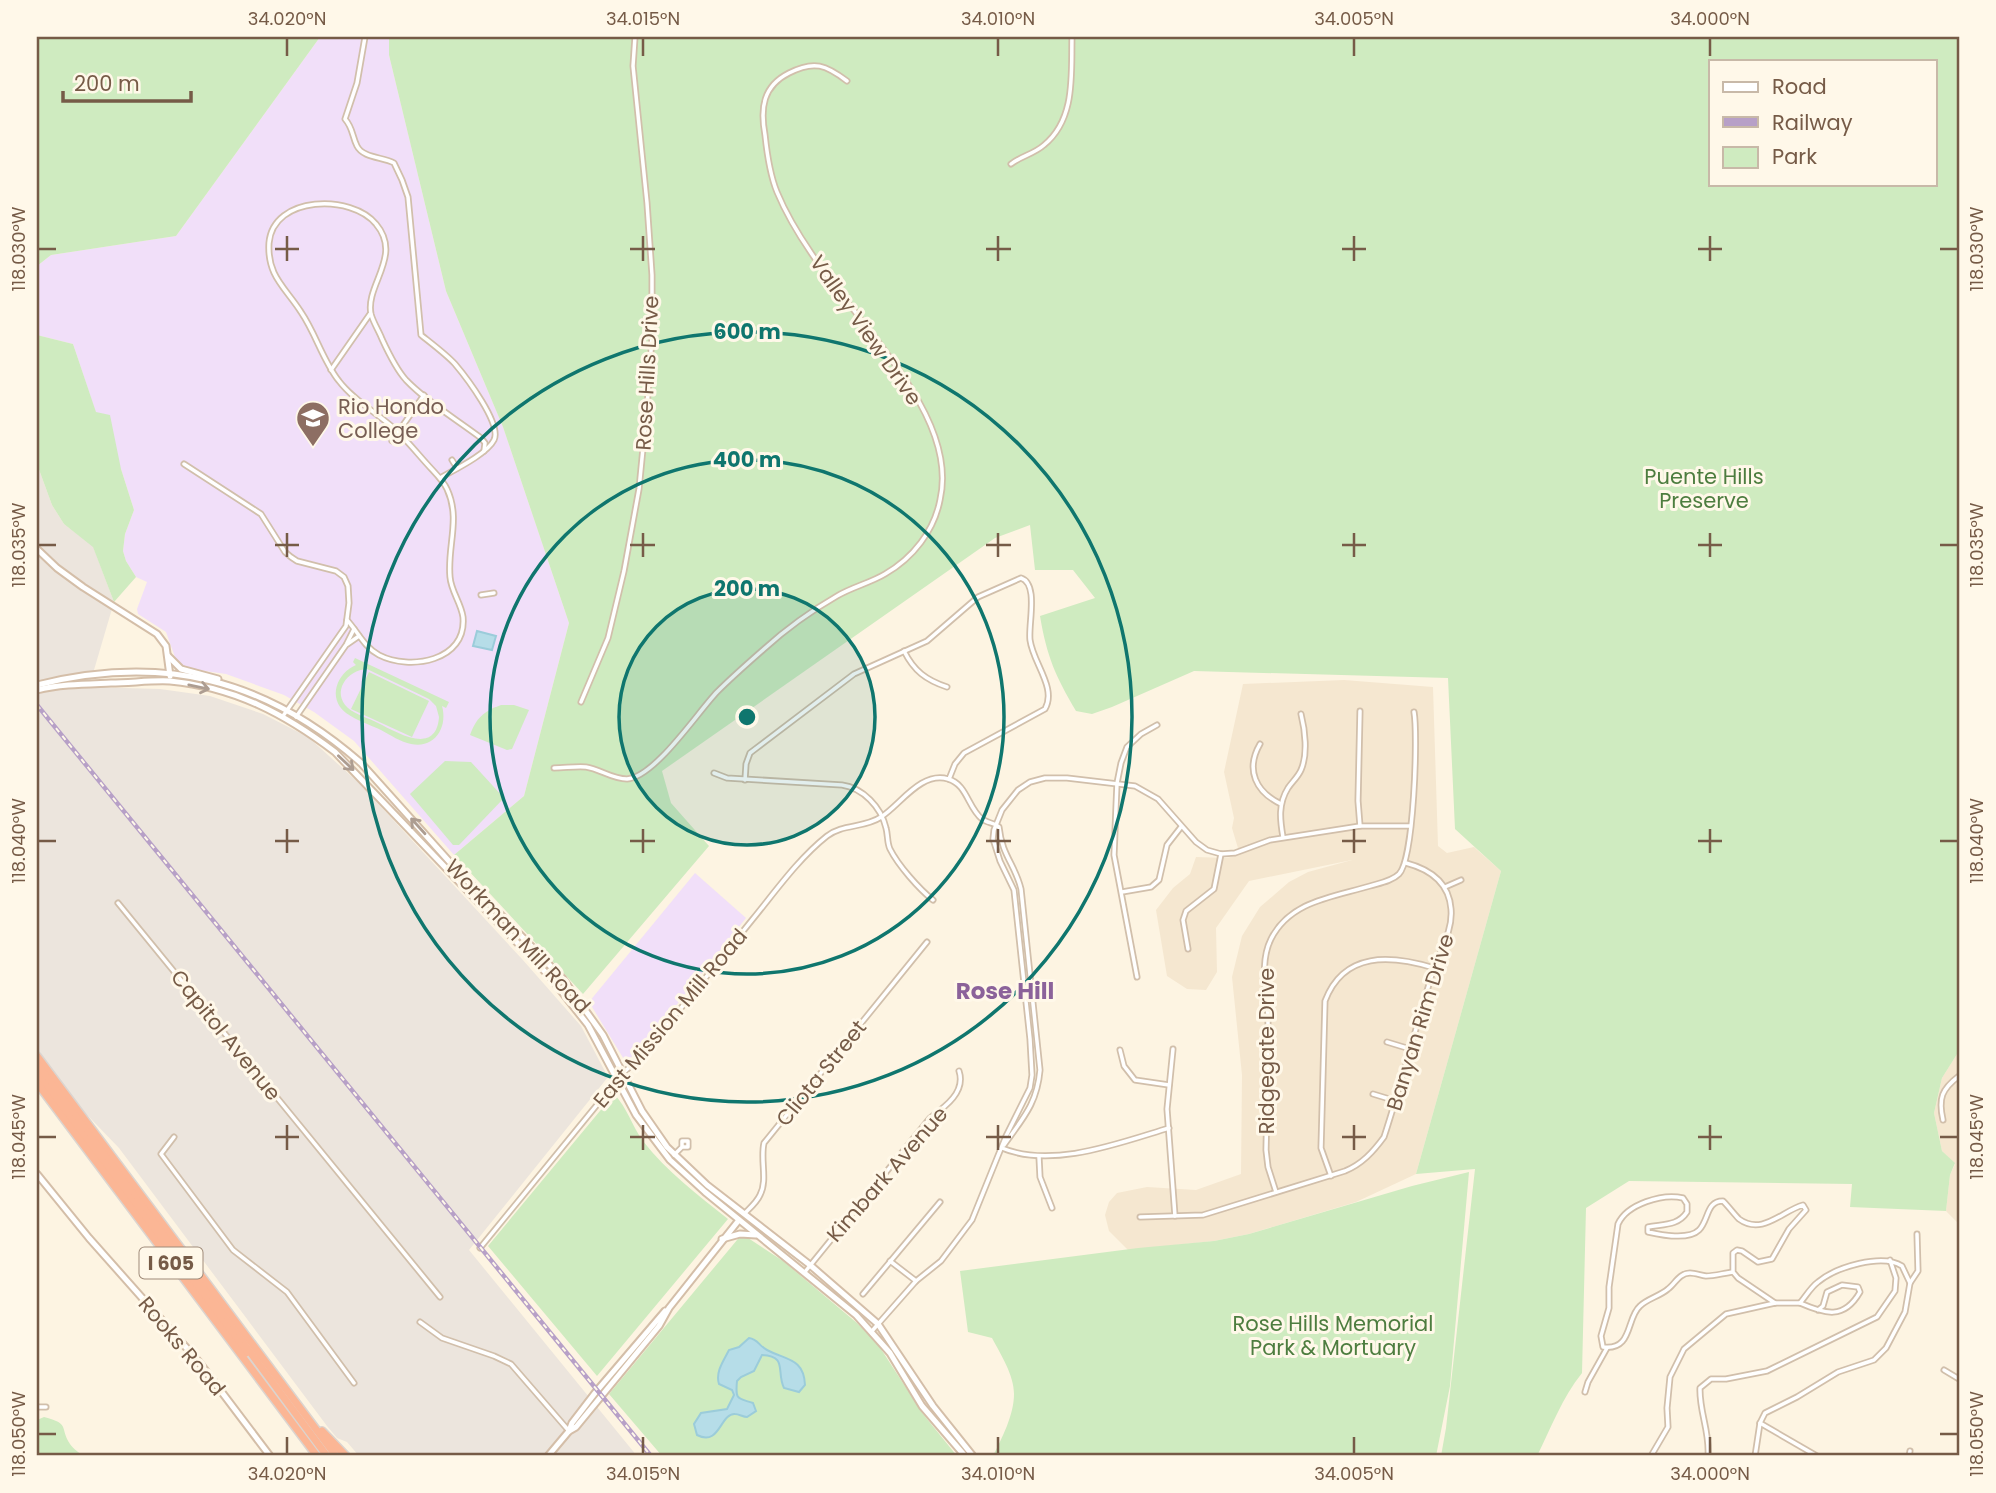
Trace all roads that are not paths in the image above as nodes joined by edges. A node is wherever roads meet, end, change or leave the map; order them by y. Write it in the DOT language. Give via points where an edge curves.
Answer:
graph roads {
  1 [pos="365,37"];
  2 [pos="635,37"];
  3 [pos="1072,37"];
  4 [pos="846,81"];
  5 [pos="1011,164"];
  6 [pos="371,314"];
  7 [pos="331,370"];
  8 [pos="424,395"];
  9 [pos="399,433"];
  10 [pos="392,441"];
  11 [pos="484,451"];
  12 [pos="452,460"];
  13 [pos="184,464"];
  14 [pos="457,468"];
  15 [pos="440,478"];
  16 [pos="37,549"];
  17 [pos="494,593"];
  18 [pos="481,595"];
  19 [pos="348,620"];
  20 [pos="354,629"];
  21 [pos="359,636"];
  22 [pos="346,645"];
  23 [pos="904,651"];
  24 [pos="168,656"];
  25 [pos="170,673"];
  26 [pos="170,681"];
  27 [pos="221,683"];
  28 [pos="947,687"];
  29 [pos="37,688"];
  30 [pos="581,702"];
  31 [pos="288,709"];
  32 [pos="1360,711"];
  33 [pos="1413,712"];
  34 [pos="1301,714"];
  35 [pos="297,715"];
  36 [pos="283,716"];
  37 [pos="292,722"];
  38 [pos="1157,725"];
  39 [pos="1260,744"];
  40 [pos="554,768"];
  41 [pos="714,773"];
  42 [pos="949,779"];
  43 [pos="745,780"];
  44 [pos="1117,783"];
  45 [pos="1281,804"];
  46 [pos="881,817"];
  47 [pos="996,825"];
  48 [pos="1360,825"];
  49 [pos="1181,826"];
  50 [pos="1410,827"];
  51 [pos="1283,837"];
  52 [pos="1221,855"];
  53 [pos="1406,863"];
  54 [pos="1461,880"];
  55 [pos="1445,887"];
  56 [pos="1122,892"];
  57 [pos="933,900"];
  58 [pos="118,903"];
  59 [pos="927,942"];
  60 [pos="1188,949"];
  61 [pos="1434,968"];
  62 [pos="1137,977"];
  63 [pos="551,978"];
  64 [pos="581,1002"];
  65 [pos="1387,1042"];
  66 [pos="1172,1049"];
  67 [pos="1410,1049"];
  68 [pos="1120,1050"];
  69 [pos="37,1056"];
  70 [pos="37,1064"];
  71 [pos="959,1071"];
  72 [pos="623,1073"];
  73 [pos="37,1074"];
  74 [pos="1959,1076"];
  75 [pos="618,1080"];
  76 [pos="37,1083"];
  77 [pos="1169,1085"];
  78 [pos="1373,1094"];
  79 [pos="1396,1101"];
  80 [pos="1942,1120"];
  81 [pos="1169,1128"];
  82 [pos="174,1138"];
  83 [pos="681,1148"];
  84 [pos="1002,1148"];
  85 [pos="1039,1157"];
  86 [pos="672,1158"];
  87 [pos="37,1174"];
  88 [pos="1331,1176"];
  89 [pos="1276,1192"];
  90 [pos="940,1202"];
  91 [pos="1052,1208"];
  92 [pos="1175,1216"];
  93 [pos="741,1217"];
  94 [pos="1140,1217"];
  95 [pos="1917,1234"];
  96 [pos="757,1235"];
  97 [pos="722,1239"];
  98 [pos="480,1248"];
  99 [pos="890,1261"];
  100 [pos="1890,1261"];
  101 [pos="810,1265"];
  102 [pos="1733,1272"];
  103 [pos="804,1273"];
  104 [pos="916,1281"];
  105 [pos="1910,1283"];
  106 [pos="863,1294"];
  107 [pos="440,1297"];
  108 [pos="1775,1303"];
  109 [pos="1800,1303"];
  110 [pos="1818,1310"];
  111 [pos="420,1322"];
  112 [pos="878,1324"];
  113 [pos="872,1331"];
  114 [pos="1607,1348"];
  115 [pos="1944,1370"];
  116 [pos="1959,1379"];
  117 [pos="354,1383"];
  118 [pos="1585,1392"];
  119 [pos="289,1394"];
  120 [pos="37,1407"];
  121 [pos="46,1407"];
  122 [pos="1760,1423"];
  123 [pos="569,1431"];
  124 [pos="1910,1451"];
  125 [pos="270,1456"];
  126 [pos="316,1456"];
  127 [pos="326,1456"];
  128 [pos="336,1456"];
  129 [pos="346,1456"];
  130 [pos="548,1456"];
  131 [pos="965,1456"];
  132 [pos="973,1456"];
  133 [pos="1651,1456"];
  134 [pos="1708,1456"];
  135 [pos="1755,1456"];
  136 [pos="1817,1456"];
  137 [pos="1909,1456"];
  1 -- 11 [label="street" via="345,119 357,147 366,155 394,163 402,180 408,197 421,335 454,363 487,411 496,431"];
  2 -- 30 [label="street, Rose Hills Drive" via="633,66 651,264 648,407 624,571 606,645"];
  3 -- 5 [label="street" via="1070,100 1062,122 1042,147"];
  4 -- 40 [label="street, Valley View Drive" via="830,68 802,66 770,88 762,105 768,156 776,190 796,228 912,390 931,428 943,482 934,521 903,562 819,606 752,659 648,770 626,779 585,767"];
  6 -- 7 [label="street"];
  6 -- 7 [label="street" via="386,253 377,225 360,211 335,206 301,206 282,216 270,243 274,274 303,314"];
  6 -- 8 [label="street" via="404,378"];
  7 -- 9 [label="street"];
  8 -- 9 [label="street"];
  8 -- 11 [label="street" via="481,438"];
  9 -- 10 [label="street"];
  9 -- 15 [label="street"];
  11 -- 14 [label="street"];
  12 -- 14 [label="street"];
  13 -- 19 [label="street" via="261,514 290,557 344,577"];
  14 -- 15 [label="street"];
  15 -- 21 [label="street" via="454,506 449,576 463,616 457,639 449,652 438,658 413,662 377,653"];
  16 -- 24 [label="main road" via="72,579 157,634"];
  17 -- 18 [label="street"];
  19 -- 20 [label="street"];
  19 -- 31 [label="street"];
  20 -- 21 [label="street"];
  20 -- 22 [label="street"];
  21 -- 22 [label="street"];
  22 -- 35 [label="street"];
  23 -- 28 [label="street" via="915,670"];
  23 -- 42 [label="street" via="927,641 978,597 1021,578 1031,588 1031,646 1049,702 1045,709 964,753"];
  23 -- 43 [label="street" via="853,674 765,739 750,753"];
  24 -- 25 [label="main road"];
  24 -- 27 [label="main road" via="181,669"];
  25 -- 26 [label="main road"];
  25 -- 27 [label="main road, Workman Mill Road"];
  25 -- 29 [label="main road, Workman Mill Road" via="115,674"];
  26 -- 29 [label="main road, Workman Mill Road"];
  26 -- 36 [label="main road, Workman Mill Road, one-way" via="235,695"];
  27 -- 31 [label="main road, Workman Mill Road"];
  31 -- 35 [label="main road, Workman Mill Road"];
  31 -- 36 [label="street"];
  32 -- 48 [label="street"];
  33 -- 50 [label="street"];
  34 -- 45 [label="street" via="1304,761"];
  35 -- 37 [label="street"];
  64 -- 35 [label="main road, Workman Mill Road, one-way" via="361,763"];
  36 -- 37 [label="main road, Workman Mill Road"];
  37 -- 63 [label="main road, Workman Mill Road, one-way" via="335,752"];
  38 -- 44 [label="street" via="1127,747"];
  39 -- 45 [label="street" via="1253,763 1257,784"];
  41 -- 43 [label="street"];
  42 -- 46 [label="street" via="928,781"];
  42 -- 47 [label="street" via="980,818"];
  43 -- 46 [label="street" via="854,787 868,797"];
  44 -- 47 [label="street" via="1067,778 1030,782 1009,800"];
  44 -- 49 [label="street" via="1135,786 1158,799"];
  44 -- 56 [label="street" via="1113,839"];
  45 -- 51 [label="street"];
  46 -- 57 [label="street" via="891,850"];
  46 -- 72 [label="street, East Mission Mill Road" via="828,835 806,856"];
  47 -- 84 [label="street" via="996,850 1016,901 1032,1075 1027,1098"];
  47 -- 84 [label="street" via="1021,889 1040,1070 1033,1106"];
  48 -- 50 [label="street"];
  48 -- 51 [label="street"];
  49 -- 52 [label="street" via="1202,846"];
  49 -- 56 [label="street" via="1167,845 1159,880 1151,887"];
  50 -- 53 [label="street"];
  51 -- 52 [label="street"];
  52 -- 60 [label="street" via="1214,889 1186,911"];
  53 -- 55 [label="street" via="1436,876"];
  53 -- 89 [label="street, Ridgegate Drive" via="1386,882 1306,904 1279,925 1267,949 1266,1150"];
  54 -- 55 [label="street"];
  55 -- 61 [label="street, Banyan Rim Drive" via="1451,925"];
  56 -- 62 [label="street"];
  58 -- 107 [label="street, Capitol Avenue"];
  59 -- 93 [label="street, Cliota Street" via="764,1143 764,1184"];
  61 -- 67 [label="street, Banyan Rim Drive"];
  61 -- 88 [label="street" via="1395,959 1361,963 1341,975 1329,992 1325,1001 1321,1149"];
  63 -- 64 [label="main road"];
  63 -- 75 [label="main road, Workman Mill Road" via="588,1025"];
  64 -- 72 [label="main road, Workman Mill Road"];
  65 -- 67 [label="street"];
  66 -- 77 [label="street"];
  67 -- 79 [label="street, Banyan Rim Drive"];
  68 -- 77 [label="street" via="1124,1066 1135,1080"];
  69 -- 119 [label="highway, I 605"];
  70 -- 127 [label="highway"];
  71 -- 101 [label="street, Kimbark Avenue" via="961,1084 954,1097 930,1118"];
  72 -- 75 [label="street, East Mission Mill Road"];
  72 -- 86 [label="main road, Workman Mill Road"];
  73 -- 127 [label="highway"];
  74 -- 80 [label="street" via="1942,1096"];
  75 -- 86 [label="main road, Workman Mill Road" via="636,1115"];
  75 -- 98 [label="street, East Mission Mill Road"];
  76 -- 126 [label="highway, I 605"];
  77 -- 81 [label="street"];
  78 -- 79 [label="street"];
  79 -- 88 [label="street, Banyan Rim Drive" via="1377,1147 1359,1165"];
  81 -- 85 [label="street" via="1114,1146"];
  81 -- 92 [label="street"];
  82 -- 117 [label="street" via="161,1154 233,1250 287,1292"];
  83 -- 86 [label="street"];
  84 -- 85 [label="street"];
  84 -- 104 [label="street" via="972,1220 941,1261"];
  85 -- 91 [label="street" via="1040,1177"];
  86 -- 93 [label="main road, Workman Mill Road"];
  86 -- 93 [label="main road, Workman Mill Road"];
  87 -- 125 [label="main road, Rooks Road" via="200,1362"];
  88 -- 89 [label="street, Banyan Rim Drive"];
  89 -- 92 [label="street, Banyan Rim Drive" via="1203,1215"];
  90 -- 99 [label="street"];
  92 -- 94 [label="street, Banyan Rim Drive"];
  93 -- 96 [label="main road, Workman Mill Road"];
  93 -- 97 [label="main road"];
  93 -- 101 [label="main road, Workman Mill Road"];
  95 -- 105 [label="street" via="1918,1271"];
  96 -- 97 [label="main road"];
  96 -- 103 [label="main road, Workman Mill Road"];
  97 -- 123 [label="main road" via="659,1326"];
  99 -- 104 [label="street"];
  99 -- 106 [label="street"];
  100 -- 105 [label="street" via="1902,1266"];
  100 -- 109 [label="street" via="1850,1267 1819,1281"];
  100 -- 134 [label="street" via="1895,1291 1877,1317 1767,1371 1711,1379 1700,1388"];
  101 -- 103 [label="street, Kimbark Avenue"];
  101 -- 112 [label="main road, Workman Mill Road"];
  102 -- 108 [label="street"];
  102 -- 114 [label="street" via="1684,1274 1669,1289 1640,1305 1626,1337"];
  102 -- 114 [label="street" via="1737,1250 1758,1262 1777,1255 1805,1206 1754,1225 1740,1220 1723,1201 1714,1202 1700,1229 1689,1236 1647,1229 1681,1220 1687,1212 1683,1198 1652,1199 1618,1224 1609,1308 1601,1336 1601,1344"];
  103 -- 113 [label="main road, Workman Mill Road"];
  104 -- 112 [label="street"];
  105 -- 122 [label="street" via="1902,1319 1878,1357 1838,1372 1768,1411"];
  108 -- 109 [label="street"];
  108 -- 133 [label="street" via="1726,1314 1684,1349 1670,1377 1668,1427"];
  109 -- 110 [label="street"];
  110 -- 110 [label="street" via="1842,1311 1853,1305 1860,1293 1858,1287 1842,1285 1827,1292"];
  111 -- 123 [label="street" via="455,1344 511,1364"];
  112 -- 113 [label="street"];
  112 -- 132 [label="main road, Workman Mill Road"];
  113 -- 131 [label="main road, Workman Mill Road" via="922,1406"];
  114 -- 118 [label="street"];
  115 -- 116 [label="street"];
  119 -- 128 [label="highway, I 605"];
  119 -- 129 [label="highway"];
  120 -- 121 [label="street"];
  122 -- 135 [label="street"];
  122 -- 136 [label="street"];
  123 -- 130 [label="main road"];
  124 -- 137 [label="street"];
}
